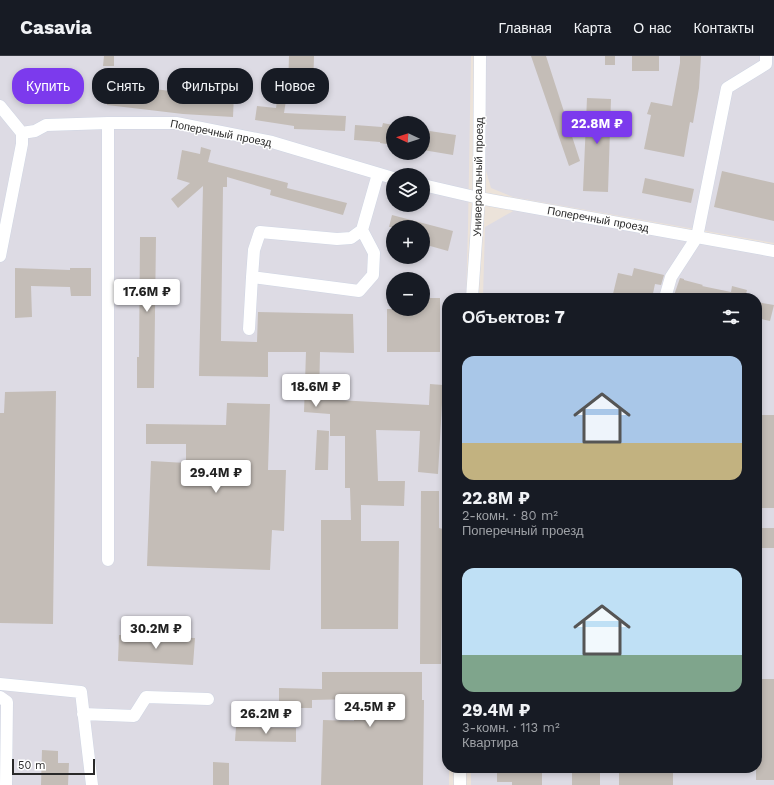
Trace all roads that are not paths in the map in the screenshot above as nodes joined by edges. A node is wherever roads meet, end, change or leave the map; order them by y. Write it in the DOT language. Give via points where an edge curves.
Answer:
graph roads {
  1 [pos="480,56"];
  2 [pos="766,56"];
  3 [pos="0,106"];
  4 [pos="108,123"];
  5 [pos="22,133"];
  6 [pos="378,174"];
  7 [pos="386,176"];
  8 [pos="430,187"];
  9 [pos="479,198"];
  10 [pos="362,230"];
  11 [pos="697,237"];
  12 [pos="774,251"];
  13 [pos="0,256"];
  14 [pos="252,277"];
  15 [pos="472,293"];
  16 [pos="666,293"];
  17 [pos="249,328"];
  18 [pos="108,560"];
  19 [pos="0,684"];
  20 [pos="0,697"];
  21 [pos="208,699"];
  22 [pos="83,714"];
  23 [pos="460,773"];
  24 [pos="6,785"];
  25 [pos="92,785"];
  26 [pos="460,785"];
  1 -- 9 [label="street, Универсальный проезд"];
  2 -- 11 [label="street" via="766,64 727,88"];
  3 -- 5 [label="street"];
  4 -- 5 [label="street, Поперечный проезд" via="46,125 35,131"];
  4 -- 6 [label="street, Поперечный проезд" via="176,123 272,142"];
  4 -- 18 [label="street"];
  5 -- 13 [label="street"];
  6 -- 7 [label="street, Поперечный проезд"];
  6 -- 10 [label="street"];
  8 -- 9 [label="street, Поперечный проезд"];
  9 -- 11 [label="street, Поперечный проезд"];
  9 -- 15 [label="street, Универсальный проезд"];
  10 -- 14 [label="street" via="351,238 337,239 260,232 254,250"];
  10 -- 14 [label="street" via="374,253 373,275 359,291"];
  11 -- 12 [label="street, Поперечный проезд"];
  11 -- 16 [label="street" via="671,277"];
  14 -- 17 [label="street"];
  19 -- 22 [label="street" via="81,692"];
  20 -- 24 [label="street" via="7,702"];
  21 -- 22 [label="street" via="146,697 134,716"];
  22 -- 25 [label="street"];
  23 -- 26 [label="street"];
}
